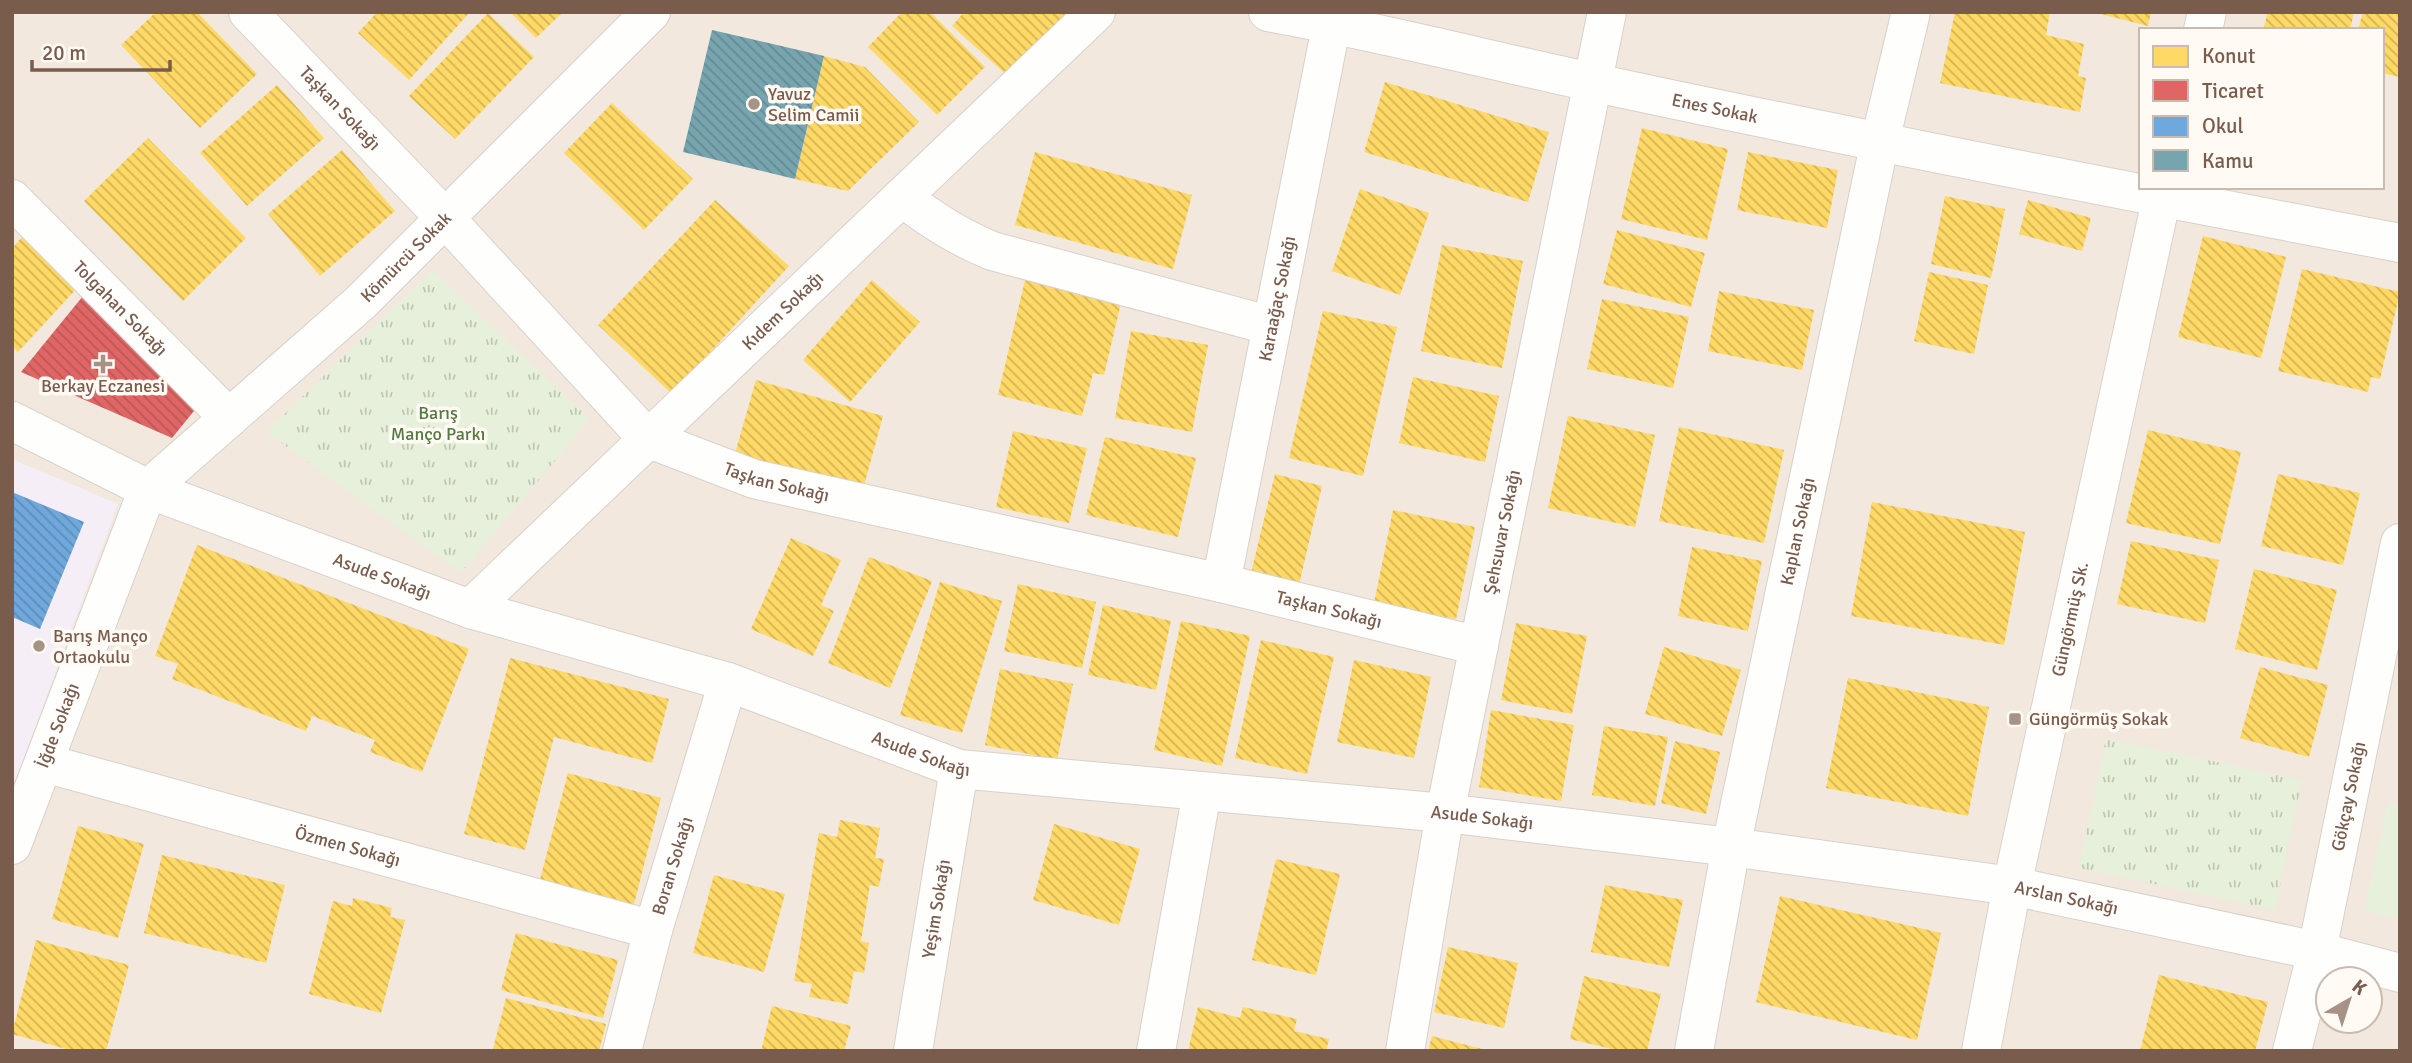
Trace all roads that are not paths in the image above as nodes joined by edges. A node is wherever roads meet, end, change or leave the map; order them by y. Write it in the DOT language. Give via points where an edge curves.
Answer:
graph roads {
  1 [pos="248,12"];
  2 [pos="651,12"];
  3 [pos="1096,12"];
  4 [pos="1268,12"];
  5 [pos="1607,12"];
  6 [pos="1911,12"];
  7 [pos="1333,18"];
  8 [pos="1592,82"];
  9 [pos="1880,141"];
  10 [pos="2139,189"];
  11 [pos="2141,189"];
  12 [pos="2163,193"];
  13 [pos="902,197"];
  14 [pos="12,199"];
  15 [pos="445,218"];
  16 [pos="2400,243"];
  17 [pos="1272,326"];
  18 [pos="229,418"];
  19 [pos="12,421"];
  20 [pos="647,438"];
  21 [pos="148,489"];
  22 [pos="2400,542"];
  23 [pos="1221,583"];
  24 [pos="470,609"];
  25 [pos="1479,646"];
  26 [pos="728,682"];
  27 [pos="44,763"];
  28 [pos="959,769"];
  29 [pos="1202,792"];
  30 [pos="1446,813"];
  31 [pos="12,845"];
  32 [pos="1731,847"];
  33 [pos="2012,886"];
  34 [pos="653,930"];
  35 [pos="2318,951"];
  36 [pos="2400,973"];
  37 [pos="622,1051"];
  38 [pos="913,1051"];
  39 [pos="1156,1051"];
  40 [pos="1405,1051"];
  41 [pos="1694,1051"];
  42 [pos="1981,1051"];
  43 [pos="2292,1051"];
  1 -- 15 [label="street, Taşkan Sokağı"];
  2 -- 15 [label="street, Kömürcü Sokak"];
  3 -- 13 [label="street, Kıdem Sokağı"];
  4 -- 7 [label="street, Enes Sokak"];
  5 -- 8 [label="street, Şehsuvar Sokağı"];
  6 -- 9 [label="street, Kaplan Sokağı"];
  7 -- 8 [label="street, Enes Sokak"];
  7 -- 17 [label="street, Karaağaç Sokağı"];
  8 -- 9 [label="street, Enes Sokak"];
  8 -- 25 [label="street, Şehsuvar Sokağı"];
  9 -- 10 [label="street, Enes Sokak"];
  9 -- 32 [label="street, Kaplan Sokağı"];
  11 -- 12 [label="street, Enes Sokak"];
  12 -- 16 [label="street, Enes Sokak"];
  12 -- 33 [label="street, Güngörmüş Sk."];
  13 -- 17 [label="street" via="961,239 992,251"];
  13 -- 20 [label="street, Kıdem Sokağı"];
  14 -- 18 [label="street, Tolgahan Sokağı"];
  15 -- 18 [label="street, Kömürcü Sokak" via="361,302"];
  15 -- 20 [label="street, Taşkan Sokağı"];
  17 -- 23 [label="street, Karaağaç Sokağı"];
  18 -- 21 [label="street, Kömürcü Sokak"];
  19 -- 21 [label="street, Asude Sokağı"];
  20 -- 23 [label="street, Taşkan Sokağı" via="754,479"];
  20 -- 24 [label="street, Kıdem Sokağı"];
  21 -- 24 [label="street, Asude Sokağı"];
  21 -- 27 [label="street, İğde Sokağı"];
  22 -- 35 [label="street, Gökçay Sokağı"];
  23 -- 25 [label="street, Taşkan Sokağı"];
  24 -- 26 [label="street, Asude Sokağı"];
  25 -- 30 [label="street, Şehsuvar Sokağı"];
  26 -- 28 [label="street, Asude Sokağı"];
  26 -- 34 [label="street, Boran Sokağı"];
  27 -- 31 [label="street, İğde Sokağı"];
  27 -- 34 [label="street, Özmen Sokağı"];
  28 -- 29 [label="street, Asude Sokağı"];
  28 -- 38 [label="street, Yeşim Sokağı"];
  29 -- 30 [label="street, Asude Sokağı"];
  29 -- 39 [label="street"];
  30 -- 32 [label="street, Asude Sokağı"];
  30 -- 40 [label="street, Şehsuvar Sokağı"];
  32 -- 33 [label="street, Arslan Sokağı"];
  32 -- 41 [label="street, Kaplan Sokağı"];
  33 -- 35 [label="street, Arslan Sokağı"];
  33 -- 42 [label="street, Güngörmüş Sk."];
  34 -- 37 [label="street, Boran Sokağı"];
  35 -- 36 [label="street, Arslan Sokağı"];
  35 -- 43 [label="street, Gökçay Sokağı"];
}
